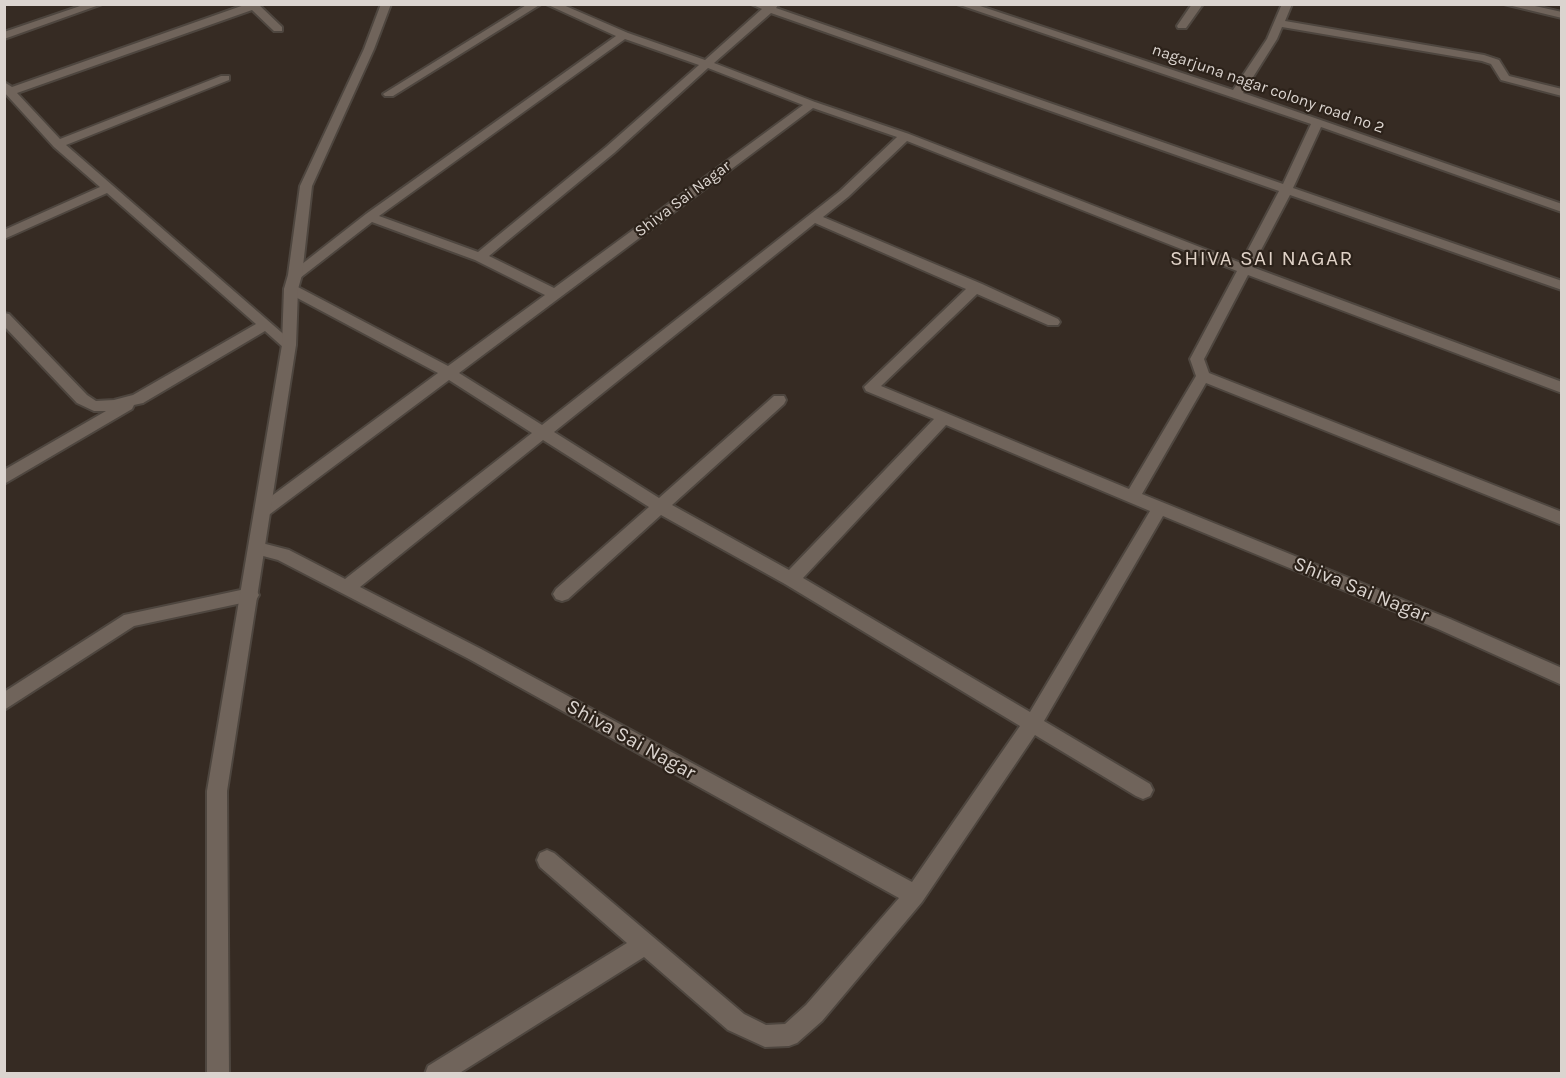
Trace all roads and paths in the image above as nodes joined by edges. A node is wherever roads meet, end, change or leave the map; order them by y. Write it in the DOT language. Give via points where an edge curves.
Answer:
graph roads {
  1 [pos="97,4"];
  2 [pos="386,4"];
  3 [pos="536,4"];
  4 [pos="551,4"];
  5 [pos="756,4"];
  6 [pos="962,4"];
  7 [pos="1198,4"];
  8 [pos="1287,4"];
  9 [pos="1509,4"];
  10 [pos="253,5"];
  11 [pos="771,7"];
  12 [pos="1541,7"];
  13 [pos="1562,15"];
  14 [pos="1278,23"];
  15 [pos="1182,26"];
  16 [pos="278,29"];
  17 [pos="624,35"];
  18 [pos="4,36"];
  19 [pos="707,64"];
  20 [pos="225,78"];
  21 [pos="8,88"];
  22 [pos="1562,93"];
  23 [pos="389,94"];
  24 [pos="1236,95"];
  25 [pos="811,104"];
  26 [pos="1318,122"];
  27 [pos="904,136"];
  28 [pos="58,144"];
  29 [pos="109,188"];
  30 [pos="1286,190"];
  31 [pos="1562,208"];
  32 [pos="370,217"];
  33 [pos="814,218"];
  34 [pos="4,235"];
  35 [pos="480,257"];
  36 [pos="1244,269"];
  37 [pos="293,282"];
  38 [pos="1562,286"];
  39 [pos="977,287"];
  40 [pos="555,294"];
  41 [pos="4,317"];
  42 [pos="1053,322"];
  43 [pos="265,325"];
  44 [pos="289,345"];
  45 [pos="450,373"];
  46 [pos="1203,376"];
  47 [pos="1562,388"];
  48 [pos="138,399"];
  49 [pos="779,400"];
  50 [pos="943,419"];
  51 [pos="545,432"];
  52 [pos="4,478"];
  53 [pos="1132,497"];
  54 [pos="661,507"];
  55 [pos="1160,508"];
  56 [pos="264,510"];
  57 [pos="1562,519"];
  58 [pos="258,548"];
  59 [pos="791,579"];
  60 [pos="346,588"];
  61 [pos="562,594"];
  62 [pos="250,595"];
  63 [pos="1562,677"];
  64 [pos="4,702"];
  65 [pos="1032,725"];
  66 [pos="1143,790"];
  67 [pos="547,860"];
  68 [pos="915,895"];
  69 [pos="645,944"];
  70 [pos="218,1074"];
  71 [pos="436,1074"];
  1 -- 18 [label="street"];
  2 -- 37 [label="street" via="306,186"];
  3 -- 23 [label="street"];
  4 -- 17 [label="street"];
  5 -- 11 [label="street"];
  6 -- 24 [label="street, nagarjuna nagar colony road no 2"];
  7 -- 15 [label="street"];
  8 -- 14 [label="street"];
  9 -- 12 [label="street"];
  10 -- 16 [label="street"];
  10 -- 21 [label="street"];
  11 -- 19 [label="street"];
  11 -- 30 [label="street"];
  12 -- 13 [label="street"];
  14 -- 22 [label="street" via="1491,60 1505,78"];
  14 -- 24 [label="street"];
  17 -- 19 [label="street"];
  17 -- 32 [label="street"];
  19 -- 25 [label="street"];
  19 -- 35 [label="street"];
  20 -- 28 [label="street"];
  21 -- 28 [label="street"];
  24 -- 26 [label="street, nagarjuna nagar colony road no 2"];
  25 -- 27 [label="street"];
  25 -- 40 [label="street, Shiva Sai Nagar"];
  26 -- 30 [label="street"];
  26 -- 31 [label="street, nagarjuna nagar colony road no 2"];
  27 -- 33 [label="street"];
  27 -- 36 [label="street"];
  28 -- 29 [label="street"];
  29 -- 34 [label="street"];
  29 -- 43 [label="street"];
  30 -- 36 [label="street"];
  30 -- 38 [label="street"];
  32 -- 35 [label="street"];
  32 -- 37 [label="street"];
  33 -- 39 [label="street"];
  33 -- 51 [label="street"];
  35 -- 40 [label="street"];
  36 -- 46 [label="street" via="1197,359"];
  36 -- 47 [label="street"];
  37 -- 44 [label="street"];
  37 -- 45 [label="street"];
  39 -- 42 [label="street"];
  39 -- 50 [label="street, Shiva Sai Nagar" via="871,387"];
  40 -- 45 [label="street, Shiva Sai Nagar"];
  41 -- 48 [label="street" via="82,399 94,406"];
  43 -- 44 [label="street"];
  43 -- 48 [label="street"];
  44 -- 56 [label="street"];
  45 -- 51 [label="street"];
  45 -- 56 [label="street, Shiva Sai Nagar"];
  46 -- 53 [label="street"];
  46 -- 57 [label="street"];
  48 -- 52 [label="street"];
  49 -- 54 [label="street"];
  50 -- 53 [label="street, Shiva Sai Nagar"];
  50 -- 59 [label="street"];
  51 -- 54 [label="street"];
  51 -- 60 [label="street"];
  53 -- 55 [label="street, Shiva Sai Nagar"];
  54 -- 59 [label="street"];
  54 -- 61 [label="street"];
  55 -- 63 [label="street, Shiva Sai Nagar" via="1444,624"];
  55 -- 65 [label="street"];
  56 -- 58 [label="street"];
  58 -- 60 [label="street, Shiva Sai Nagar" via="283,555"];
  58 -- 62 [label="street"];
  59 -- 65 [label="street"];
  60 -- 68 [label="street, Shiva Sai Nagar" via="475,654"];
  62 -- 64 [label="street" via="130,620"];
  62 -- 70 [label="street" via="217,791"];
  65 -- 66 [label="street"];
  65 -- 68 [label="street"];
  67 -- 69 [label="street"];
  68 -- 69 [label="street" via="814,1013 789,1035 765,1036 736,1022"];
  69 -- 71 [label="street"];
}
